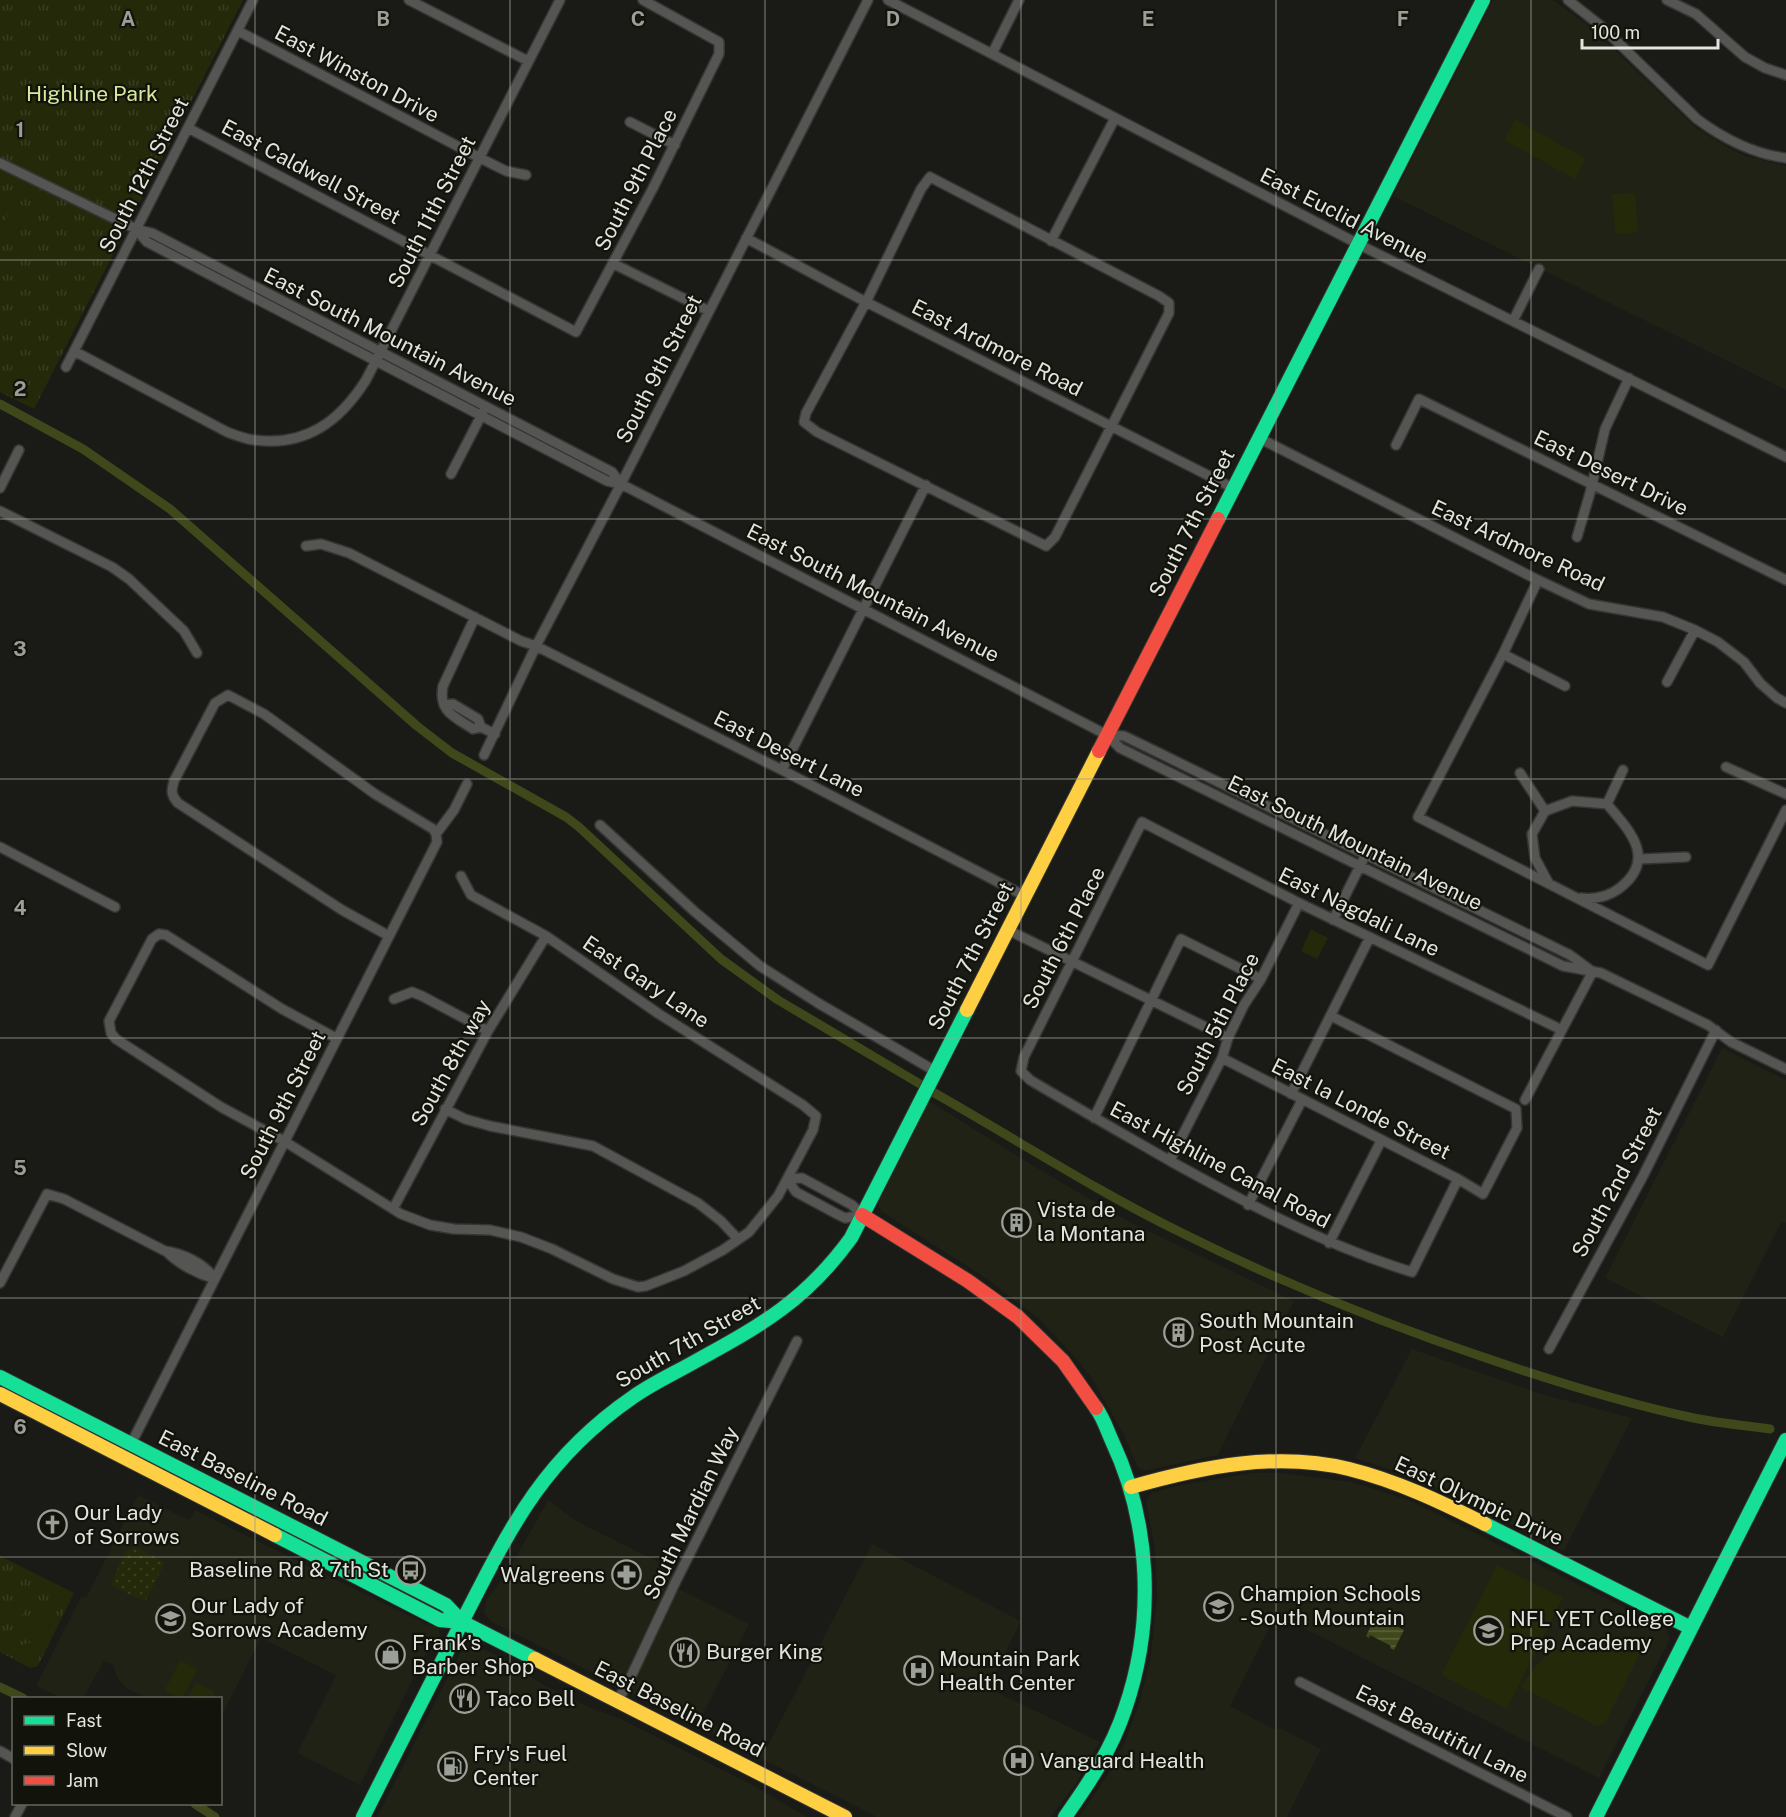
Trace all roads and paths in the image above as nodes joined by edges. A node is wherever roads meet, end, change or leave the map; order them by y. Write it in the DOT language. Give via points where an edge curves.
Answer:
graph roads {
  1 [pos="254,0"];
  2 [pos="409,0"];
  3 [pos="560,0"];
  4 [pos="643,0"];
  5 [pos="868,0"];
  6 [pos="888,0"];
  7 [pos="1019,0"];
  8 [pos="1483,0"];
  9 [pos="1667,0"];
  10 [pos="1572,1"];
  11 [pos="238,31"];
  12 [pos="992,54"];
  13 [pos="528,61"];
  14 [pos="1786,75"];
  15 [pos="1114,118"];
  16 [pos="630,122"];
  17 [pos="188,128"];
  18 [pos="675,145"];
  19 [pos="480,158"];
  20 [pos="1786,158"];
  21 [pos="0,163"];
  22 [pos="526,174"];
  23 [pos="136,230"];
  24 [pos="746,238"];
  25 [pos="1051,241"];
  26 [pos="1358,244"];
  27 [pos="430,255"];
  28 [pos="614,264"];
  29 [pos="1539,270"];
  30 [pos="866,302"];
  31 [pos="709,311"];
  32 [pos="1513,321"];
  33 [pos="576,332"];
  34 [pos="74,351"];
  35 [pos="378,356"];
  36 [pos="66,367"];
  37 [pos="1629,378"];
  38 [pos="486,407"];
  39 [pos="481,417"];
  40 [pos="1112,427"];
  41 [pos="1259,438"];
  42 [pos="1396,445"];
  43 [pos="19,450"];
  44 [pos="1786,457"];
  45 [pos="451,474"];
  46 [pos="621,484"];
  47 [pos="1593,484"];
  48 [pos="926,485"];
  49 [pos="0,488"];
  50 [pos="1233,488"];
  51 [pos="0,511"];
  52 [pos="1577,537"];
  53 [pos="306,546"];
  54 [pos="1539,580"];
  55 [pos="1786,580"];
  56 [pos="863,608"];
  57 [pos="475,617"];
  58 [pos="1695,630"];
  59 [pos="536,646"];
  60 [pos="197,653"];
  61 [pos="1503,654"];
  62 [pos="1667,682"];
  63 [pos="1565,686"];
  64 [pos="1786,702"];
  65 [pos="495,734"];
  66 [pos="1107,735"];
  67 [pos="484,755"];
  68 [pos="1726,766"];
  69 [pos="782,770"];
  70 [pos="1623,770"];
  71 [pos="1520,773"];
  72 [pos="467,784"];
  73 [pos="1786,795"];
  74 [pos="1607,804"];
  75 [pos="1786,810"];
  76 [pos="1545,811"];
  77 [pos="1142,822"];
  78 [pos="600,825"];
  79 [pos="436,834"];
  80 [pos="0,847"];
  81 [pos="1365,855"];
  82 [pos="1686,857"];
  83 [pos="1640,859"];
  84 [pos="1360,866"];
  85 [pos="460,876"];
  86 [pos="1550,885"];
  87 [pos="1025,896"];
  88 [pos="1576,898"];
  89 [pos="1299,903"];
  90 [pos="115,907"];
  91 [pos="1334,920"];
  92 [pos="1008,930"];
  93 [pos="389,936"];
  94 [pos="546,936"];
  95 [pos="1370,937"];
  96 [pos="1072,962"];
  97 [pos="1593,971"];
  98 [pos="1261,979"];
  99 [pos="394,999"];
  100 [pos="1151,1001"];
  101 [pos="1330,1016"];
  102 [pos="1562,1030"];
  103 [pos="1716,1030"];
  104 [pos="488,1031"];
  105 [pos="336,1038"];
  106 [pos="1228,1038"];
  107 [pos="1221,1058"];
  108 [pos="1786,1069"];
  109 [pos="935,1071"];
  110 [pos="1021,1071"];
  111 [pos="1291,1094"];
  112 [pos="1302,1100"];
  113 [pos="1525,1100"];
  114 [pos="445,1109"];
  115 [pos="1094,1118"];
  116 [pos="284,1141"];
  117 [pos="1381,1141"];
  118 [pos="1170,1160"];
  119 [pos="787,1179"];
  120 [pos="1458,1179"];
  121 [pos="819,1187"];
  122 [pos="812,1200"];
  123 [pos="1248,1205"];
  124 [pos="393,1209"];
  125 [pos="862,1215"];
  126 [pos="738,1239"];
  127 [pos="1329,1243"];
  128 [pos="215,1278"];
  129 [pos="0,1283"];
  130 [pos="797,1341"];
  131 [pos="1549,1349"];
  132 [pos="0,1377"];
  133 [pos="0,1394"];
  134 [pos="1786,1440"];
  135 [pos="131,1444"];
  136 [pos="124,1458"];
  137 [pos="1131,1487"];
  138 [pos="291,1526"];
  139 [pos="284,1540"];
  140 [pos="462,1622"];
  141 [pos="1691,1628"];
  142 [pos="1300,1682"];
  143 [pos="616,1701"];
  144 [pos="363,1817"];
  145 [pos="845,1817"];
  146 [pos="1065,1817"];
  147 [pos="1567,1817"];
  148 [pos="1596,1817"];
  1 -- 11 [label="street, South 12th Street"];
  2 -- 13 [label="street"];
  3 -- 13 [label="street, South 11th Street"];
  4 -- 18 [label="street, South 9th Place" via="720,42"];
  5 -- 24 [label="street, South 9th Street"];
  6 -- 12 [label="street, East Euclid Avenue"];
  7 -- 12 [label="street"];
  8 -- 26 [label="main road, South 7th Street"];
  9 -- 14 [label="street" via="1696,14 1745,57"];
  10 -- 20 [label="street" via="1705,125 1746,148"];
  11 -- 17 [label="street, South 12th Street"];
  11 -- 19 [label="street, East Winston Drive"];
  12 -- 15 [label="street, East Euclid Avenue"];
  13 -- 19 [label="street, South 11th Street"];
  15 -- 25 [label="street"];
  15 -- 26 [label="street, East Euclid Avenue"];
  16 -- 18 [label="street"];
  17 -- 23 [label="street, South 12th Street"];
  17 -- 27 [label="street, East Caldwell Street"];
  18 -- 28 [label="street, South 9th Place"];
  19 -- 22 [label="street, East Winston Drive" via="506,171"];
  19 -- 27 [label="street, South 11th Street"];
  21 -- 23 [label="street, East South Mountain Avenue"];
  23 -- 34 [label="street, South 12th Street"];
  23 -- 35 [label="street, East South Mountain Avenue" via="147,242"];
  24 -- 30 [label="street, East Ardmore Road"];
  24 -- 31 [label="street, South 9th Street"];
  25 -- 30 [label="street" via="930,177"];
  25 -- 40 [label="street" via="1169,303 1169,313"];
  26 -- 32 [label="street, East Euclid Avenue"];
  26 -- 41 [label="main road, South 7th Street"];
  27 -- 33 [label="street, East Caldwell Street"];
  27 -- 35 [label="street, South 11th Street"];
  28 -- 31 [label="street"];
  28 -- 33 [label="street, South 9th Place"];
  29 -- 32 [label="street"];
  30 -- 40 [label="street, East Ardmore Road"];
  30 -- 48 [label="street" via="804,422"];
  31 -- 46 [label="street, South 9th Street"];
  32 -- 37 [label="street, East Euclid Avenue"];
  34 -- 35 [label="street, South 11th Street" via="227,432 253,440 280,441 321,429 338,417 354,400"];
  34 -- 36 [label="street, South 12th Street"];
  35 -- 38 [label="street, East South Mountain Avenue"];
  35 -- 39 [label="street, East South Mountain Avenue"];
  37 -- 44 [label="street, East Euclid Avenue"];
  37 -- 47 [label="street" via="1605,429"];
  38 -- 39 [label="street"];
  38 -- 46 [label="street, East South Mountain Avenue" via="612,471"];
  39 -- 45 [label="street"];
  39 -- 46 [label="street, East South Mountain Avenue" via="607,482"];
  40 -- 48 [label="street" via="1055,537 1046,546"];
  40 -- 50 [label="street, East Ardmore Road"];
  41 -- 50 [label="main road, South 7th Street"];
  41 -- 54 [label="street, East Ardmore Road"];
  42 -- 47 [label="street, East Desert Drive" via="1419,399"];
  43 -- 49 [label="street"];
  46 -- 56 [label="street, East South Mountain Avenue"];
  46 -- 59 [label="street, South 9th Street"];
  47 -- 52 [label="street"];
  47 -- 55 [label="street, East Desert Drive"];
  48 -- 56 [label="street"];
  50 -- 66 [label="main road, South 7th Street"];
  51 -- 60 [label="street" via="129,579 184,631"];
  53 -- 57 [label="street, East Desert Lane" via="321,544 349,553"];
  54 -- 58 [label="street, East Ardmore Road" via="1589,604 1663,617"];
  54 -- 61 [label="street"];
  56 -- 66 [label="street, East South Mountain Avenue"];
  56 -- 69 [label="street"];
  57 -- 59 [label="street, East Desert Lane"];
  57 -- 65 [label="street" via="441,696 449,714 463,716 473,729 481,727"];
  58 -- 62 [label="street"];
  58 -- 64 [label="street, East Ardmore Road" via="1744,662 1760,683"];
  59 -- 65 [label="street, South 9th Street"];
  59 -- 69 [label="street, East Desert Lane"];
  61 -- 63 [label="street"];
  61 -- 86 [label="street" via="1418,818"];
  65 -- 67 [label="street, South 9th Street"];
  66 -- 81 [label="street, East South Mountain Avenue" via="1124,736"];
  66 -- 84 [label="street, East South Mountain Avenue" via="1120,748"];
  66 -- 87 [label="main road, South 7th Street"];
  68 -- 73 [label="street"];
  69 -- 87 [label="street, East Desert Lane"];
  70 -- 74 [label="street"];
  71 -- 76 [label="street"];
  72 -- 79 [label="street, South 9th Street"];
  74 -- 76 [label="street" via="1572,801"];
  74 -- 83 [label="street" via="1628,829"];
  75 -- 88 [label="street" via="1708,965"];
  76 -- 86 [label="street" via="1532,834 1535,858"];
  77 -- 89 [label="street, East Nagdali Lane"];
  77 -- 96 [label="street, South 6th Place"];
  78 -- 109 [label="street" via="694,912 760,966"];
  79 -- 93 [label="street, South 9th Street" via="437,842"];
  79 -- 93 [label="street" via="264,714 228,695 215,703 174,781 172,796 188,809 342,910"];
  80 -- 90 [label="street"];
  81 -- 84 [label="street"];
  81 -- 97 [label="street, East South Mountain Avenue" via="1570,955"];
  82 -- 83 [label="street"];
  83 -- 88 [label="street" via="1631,879 1615,891 1599,898"];
  84 -- 91 [label="street"];
  84 -- 97 [label="street, East South Mountain Avenue" via="1563,966"];
  85 -- 94 [label="street, East Gary Lane" via="471,895"];
  86 -- 88 [label="street"];
  87 -- 92 [label="main road, South 7th Street"];
  89 -- 91 [label="street, East Nagdali Lane"];
  89 -- 98 [label="street, South 5th Place"];
  91 -- 95 [label="street, East Nagdali Lane"];
  92 -- 96 [label="street"];
  92 -- 109 [label="main road, South 7th Street"];
  93 -- 105 [label="street, South 9th Street"];
  94 -- 104 [label="street, South 8th way"];
  94 -- 119 [label="street, East Gary Lane" via="816,1116 813,1130"];
  95 -- 101 [label="street"];
  95 -- 102 [label="street, East Nagdali Lane"];
  96 -- 100 [label="street"];
  96 -- 110 [label="street, South 6th Place" via="1024,1057"];
  97 -- 102 [label="street"];
  97 -- 103 [label="street, East South Mountain Avenue"];
  98 -- 100 [label="street" via="1180,939"];
  98 -- 106 [label="street, South 5th Place"];
  99 -- 104 [label="street" via="412,993 422,996"];
  100 -- 106 [label="street"];
  100 -- 115 [label="street"];
  101 -- 111 [label="street"];
  101 -- 120 [label="street, East la Londe Street" via="1516,1109 1517,1128 1483,1194"];
  102 -- 113 [label="street"];
  103 -- 108 [label="street, East South Mountain Avenue" via="1731,1042"];
  103 -- 131 [label="street, South 2nd Street" via="1643,1176"];
  104 -- 114 [label="street, South 8th way"];
  105 -- 116 [label="street, South 9th Street"];
  105 -- 116 [label="street" via="166,934 152,939 109,1021 116,1039 221,1107"];
  106 -- 107 [label="street, South 5th Place"];
  107 -- 111 [label="street, East la Londe Street"];
  107 -- 118 [label="street, South 5th Place"];
  109 -- 125 [label="main road, South 7th Street"];
  110 -- 115 [label="street, East Highline Canal Road"];
  111 -- 112 [label="street, East la Londe Street"];
  112 -- 117 [label="street, East la Londe Street"];
  112 -- 123 [label="street"];
  114 -- 124 [label="street, South 8th way"];
  114 -- 126 [label="street" via="490,1126 593,1146 698,1203"];
  115 -- 118 [label="street, East Highline Canal Road"];
  116 -- 124 [label="street"];
  116 -- 128 [label="street, South 9th Street"];
  117 -- 120 [label="street, East la Londe Street"];
  117 -- 127 [label="street"];
  118 -- 123 [label="street, East Highline Canal Road"];
  119 -- 121 [label="street" via="802,1178"];
  119 -- 122 [label="street" via="796,1192"];
  119 -- 126 [label="street" via="768,1210"];
  120 -- 127 [label="street, East Highline Canal Road" via="1412,1272"];
  121 -- 122 [label="street"];
  121 -- 125 [label="street" via="852,1204"];
  122 -- 125 [label="street" via="845,1218"];
  123 -- 127 [label="street, East Highline Canal Road"];
  124 -- 126 [label="street" via="430,1225 522,1237 638,1287 684,1271"];
  125 -- 137 [label="main road" via="996,1299 1038,1334 1077,1377 1097,1408"];
  125 -- 140 [label="main road, South 7th Street" via="830,1268 796,1301 746,1334 628,1400 567,1453 518,1516"];
  128 -- 129 [label="street" via="208,1268 47,1194"];
  128 -- 135 [label="street, South 9th Street"];
  130 -- 143 [label="street, South Mardian Way"];
  132 -- 135 [label="main road, East Baseline Road"];
  133 -- 136 [label="main road, East Baseline Road"];
  134 -- 141 [label="main road"];
  135 -- 136 [label="main road"];
  135 -- 138 [label="main road, East Baseline Road"];
  136 -- 139 [label="main road, East Baseline Road"];
  137 -- 141 [label="main road, East Olympic Drive" via="1196,1470 1255,1462 1323,1464 1369,1475 1454,1508"];
  137 -- 146 [label="main road" via="1145,1564 1145,1613 1139,1658 1111,1745"];
  138 -- 139 [label="main road"];
  138 -- 140 [label="main road, East Baseline Road" via="446,1605"];
  139 -- 140 [label="main road, East Baseline Road" via="440,1620"];
  140 -- 143 [label="main road, East Baseline Road"];
  140 -- 144 [label="main road, South 7th Street"];
  141 -- 148 [label="main road"];
  142 -- 147 [label="street, East Beautiful Lane"];
  143 -- 145 [label="main road, East Baseline Road"];
}
